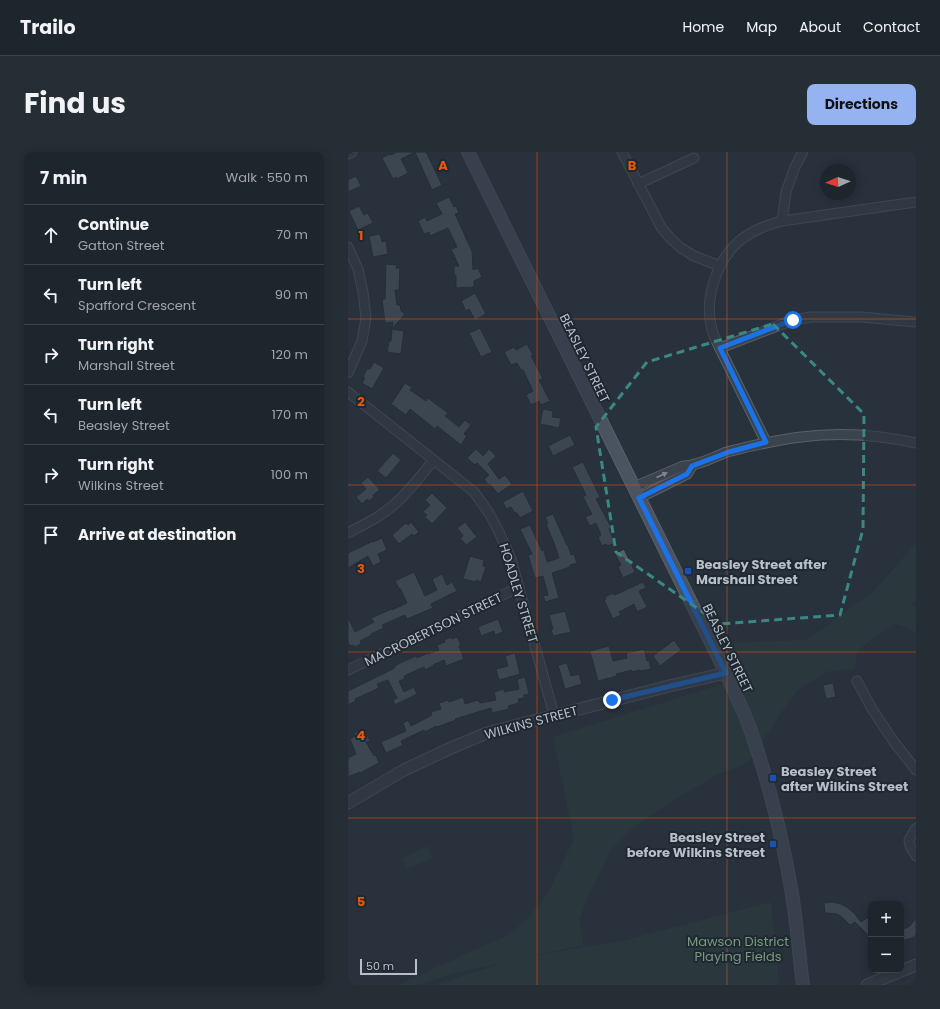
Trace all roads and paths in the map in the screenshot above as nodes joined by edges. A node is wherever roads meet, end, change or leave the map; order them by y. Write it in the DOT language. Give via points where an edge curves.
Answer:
graph roads {
  1 [pos="352,152"];
  2 [pos="468,152"];
  3 [pos="622,152"];
  4 [pos="803,152"];
  5 [pos="348,154"];
  6 [pos="694,158"];
  7 [pos="638,184"];
  8 [pos="916,202"];
  9 [pos="782,221"];
  10 [pos="348,247"];
  11 [pos="720,266"];
  12 [pos="916,322"];
  13 [pos="720,348"];
  14 [pos="348,373"];
  15 [pos="348,392"];
  16 [pos="766,442"];
  17 [pos="916,443"];
  18 [pos="433,461"];
  19 [pos="636,492"];
  20 [pos="348,533"];
  21 [pos="519,587"];
  22 [pos="348,670"];
  23 [pos="726,673"];
  24 [pos="857,681"];
  25 [pos="554,716"];
  26 [pos="916,770"];
  27 [pos="348,803"];
  28 [pos="916,828"];
  29 [pos="916,856"];
  30 [pos="915,967"];
  31 [pos="803,985"];
  32 [pos="867,985"];
  1 -- 5 [label="street"];
  2 -- 19 [label="main road, BEASLEY STREET"];
  3 -- 7 [label="street"];
  4 -- 9 [label="street" via="786,192"];
  6 -- 7 [label="street"];
  7 -- 11 [label="street" via="661,227 670,238 694,256"];
  8 -- 9 [label="street"];
  9 -- 11 [label="street" via="769,224 737,243"];
  10 -- 14 [label="street" via="358,269 366,318 362,341"];
  11 -- 13 [label="street" via="712,288 710,318 712,331"];
  12 -- 13 [label="street" via="861,317 811,317 793,320"];
  13 -- 16 [label="street"];
  15 -- 18 [label="street, HOADLEY STREET"];
  16 -- 17 [label="street" via="801,436 835,435 871,436"];
  16 -- 19 [label="street" via="692,466 687,474"];
  18 -- 20 [label="street" via="398,501"];
  18 -- 21 [label="street, HOADLEY STREET" via="474,492 489,513 511,559"];
  19 -- 23 [label="main road, BEASLEY STREET"];
  21 -- 22 [label="street, MACROBERTSON STREET"];
  21 -- 25 [label="street, HOADLEY STREET"];
  23 -- 25 [label="street, WILKINS STREET"];
  23 -- 31 [label="main road, BEASLEY STREET" via="751,732 781,836 792,894"];
  24 -- 26 [label="street" via="872,709"];
  25 -- 27 [label="street, WILKINS STREET" via="487,733 451,748 404,770"];
  28 -- 29 [label="street" via="909,840"];
  30 -- 32 [label="street"];
}
